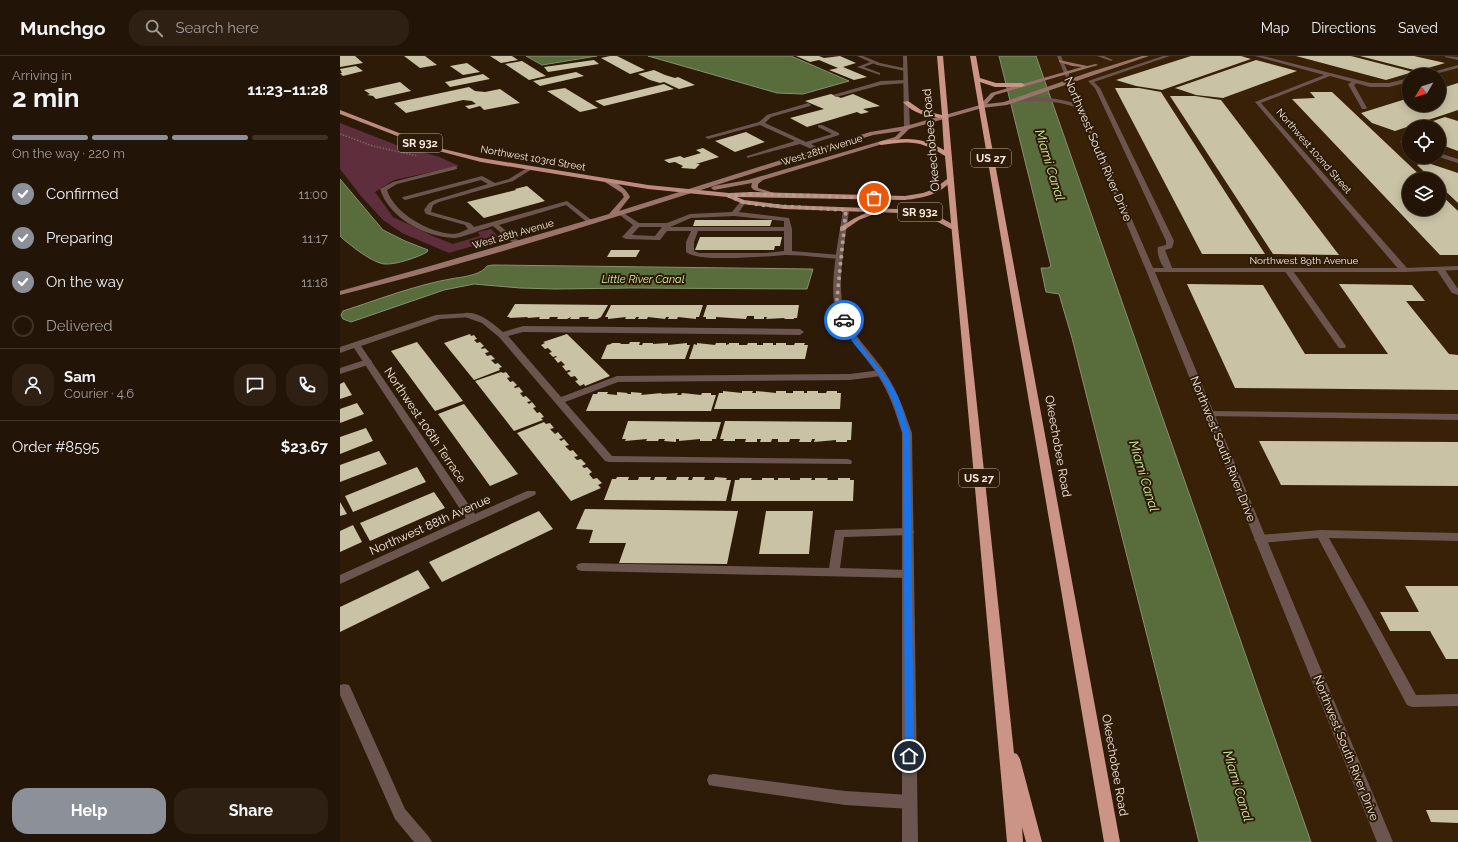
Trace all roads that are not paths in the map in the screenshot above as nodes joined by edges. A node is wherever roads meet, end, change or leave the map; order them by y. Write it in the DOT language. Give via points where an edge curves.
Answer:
graph roads {
  1 [pos="859,56"];
  2 [pos="905,56"];
  3 [pos="940,56"];
  4 [pos="973,56"];
  5 [pos="1099,56"];
  6 [pos="1147,56"];
  7 [pos="1168,56"];
  8 [pos="1257,56"];
  9 [pos="1447,56"];
  10 [pos="1060,58"];
  11 [pos="1118,58"];
  12 [pos="1458,59"];
  13 [pos="1111,60"];
  14 [pos="875,62"];
  15 [pos="1092,66"];
  16 [pos="1458,66"];
  17 [pos="905,69"];
  18 [pos="1446,69"];
  19 [pos="1066,73"];
  20 [pos="878,74"];
  21 [pos="1328,75"];
  22 [pos="977,79"];
  23 [pos="1069,81"];
  24 [pos="905,82"];
  25 [pos="1356,82"];
  26 [pos="1402,82"];
  27 [pos="1022,85"];
  28 [pos="1003,88"];
  29 [pos="836,95"];
  30 [pos="1017,100"];
  31 [pos="906,102"];
  32 [pos="808,105"];
  33 [pos="982,106"];
  34 [pos="1080,107"];
  35 [pos="1364,108"];
  36 [pos="340,112"];
  37 [pos="946,117"];
  38 [pos="760,123"];
  39 [pos="820,126"];
  40 [pos="907,128"];
  41 [pos="708,137"];
  42 [pos="802,143"];
  43 [pos="881,143"];
  44 [pos="818,150"];
  45 [pos="949,156"];
  46 [pos="749,157"];
  47 [pos="1446,157"];
  48 [pos="1458,161"];
  49 [pos="455,168"];
  50 [pos="530,168"];
  51 [pos="782,172"];
  52 [pos="951,178"];
  53 [pos="760,179"];
  54 [pos="607,181"];
  55 [pos="494,185"];
  56 [pos="691,192"];
  57 [pos="772,194"];
  58 [pos="729,196"];
  59 [pos="811,196"];
  60 [pos="405,198"];
  61 [pos="743,202"];
  62 [pos="846,210"];
  63 [pos="882,211"];
  64 [pos="620,213"];
  65 [pos="734,214"];
  66 [pos="611,216"];
  67 [pos="590,222"];
  68 [pos="494,224"];
  69 [pos="637,225"];
  70 [pos="666,227"];
  71 [pos="954,227"];
  72 [pos="695,229"];
  73 [pos="788,229"];
  74 [pos="843,229"];
  75 [pos="472,230"];
  76 [pos="517,244"];
  77 [pos="788,253"];
  78 [pos="840,256"];
  79 [pos="1458,268"];
  80 [pos="1440,269"];
  81 [pos="1150,270"];
  82 [pos="1170,270"];
  83 [pos="1288,270"];
  84 [pos="1404,270"];
  85 [pos="1458,293"];
  86 [pos="340,294"];
  87 [pos="800,332"];
  88 [pos="502,335"];
  89 [pos="356,344"];
  90 [pos="1342,346"];
  91 [pos="340,350"];
  92 [pos="368,362"];
  93 [pos="340,371"];
  94 [pos="881,373"];
  95 [pos="559,401"];
  96 [pos="1208,414"];
  97 [pos="1458,418"];
  98 [pos="846,462"];
  99 [pos="531,493"];
  100 [pos="473,520"];
  101 [pos="908,532"];
  102 [pos="1321,534"];
  103 [pos="1458,537"];
  104 [pos="1260,539"];
  105 [pos="582,567"];
  106 [pos="834,572"];
  107 [pos="908,574"];
  108 [pos="340,580"];
  109 [pos="344,689"];
  110 [pos="1458,700"];
  111 [pos="1004,730"];
  112 [pos="714,780"];
  113 [pos="910,802"];
  114 [pos="424,842"];
  115 [pos="910,842"];
  116 [pos="1015,842"];
  117 [pos="1034,842"];
  118 [pos="1112,842"];
  119 [pos="1385,842"];
  1 -- 14 [label="street"];
  2 -- 17 [label="street"];
  3 -- 37 [label="highway, Okeechobee Road / US 27"];
  4 -- 22 [label="highway, Okeechobee Road / US 27"];
  5 -- 13 [label="street"];
  6 -- 23 [label="main road, West 28th Avenue"];
  7 -- 82 [label="street" via="1091,82 1097,88 1170,241 1171,244 1161,249 1161,253"];
  8 -- 21 [label="street"];
  9 -- 12 [label="street"];
  10 -- 15 [label="main road" via="1075,65"];
  10 -- 19 [label="street, Northwest South River Drive"];
  11 -- 13 [label="main road"];
  13 -- 15 [label="main road"];
  14 -- 17 [label="street"];
  14 -- 20 [label="street" via="859,66"];
  15 -- 19 [label="main road"];
  16 -- 18 [label="street"];
  17 -- 24 [label="street"];
  19 -- 23 [label="street, Northwest South River Drive"];
  19 -- 27 [label="main road"];
  21 -- 25 [label="street"];
  21 -- 84 [label="street, Northwest 102nd Street" via="1258,102"];
  22 -- 28 [label="highway"];
  22 -- 33 [label="highway, Okeechobee Road / US 27"];
  23 -- 30 [label="main road, West 28th Avenue"];
  23 -- 34 [label="street, Northwest South River Drive"];
  24 -- 29 [label="street" via="881,83"];
  24 -- 31 [label="street"];
  25 -- 26 [label="street" via="1380,86"];
  25 -- 35 [label="street" via="1351,84"];
  27 -- 28 [label="highway"];
  28 -- 33 [label="main road, West 28th Avenue"];
  30 -- 33 [label="main road, West 28th Avenue"];
  30 -- 34 [label="street" via="1047,98"];
  31 -- 37 [label="highway" via="917,111"];
  31 -- 40 [label="street"];
  32 -- 38 [label="street" via="769,116"];
  33 -- 37 [label="main road, West 28th Avenue"];
  33 -- 118 [label="highway, Okeechobee Road / US 27"];
  34 -- 81 [label="street, Northwest South River Drive"];
  36 -- 50 [label="main road, Northwest 103rd Street / SR 932" via="433,148 481,160"];
  37 -- 40 [label="main road, West 28th Avenue"];
  37 -- 45 [label="highway, Okeechobee Road / US 27"];
  38 -- 41 [label="street"];
  38 -- 42 [label="street"];
  39 -- 42 [label="street" via="837,134"];
  40 -- 43 [label="main road, West 28th Avenue" via="897,138"];
  40 -- 44 [label="main road, West 28th Avenue" via="872,133"];
  42 -- 44 [label="street"];
  42 -- 46 [label="street"];
  43 -- 45 [label="highway" via="920,141"];
  43 -- 51 [label="main road, West 28th Avenue"];
  44 -- 51 [label="main road" via="812,159"];
  44 -- 56 [label="main road, West 28th Avenue"];
  45 -- 52 [label="highway, Okeechobee Road / US 27"];
  47 -- 48 [label="street"];
  49 -- 75 [label="street" via="395,183 383,189 386,198 406,219 434,233 455,236"];
  50 -- 54 [label="main road, Northwest 103rd Street / SR 932"];
  50 -- 55 [label="street" via="511,180"];
  51 -- 53 [label="main road, West 28th Avenue"];
  52 -- 59 [label="main road, SR 932" via="937,191 917,197"];
  52 -- 71 [label="highway, Okeechobee Road / US 27"];
  53 -- 56 [label="main road, West 28th Avenue"];
  53 -- 57 [label="main road" via="755,183 756,189"];
  54 -- 56 [label="main road, Northwest 103rd Street / SR 932"];
  54 -- 66 [label="main road" via="625,192 627,197"];
  55 -- 60 [label="street" via="482,178"];
  55 -- 75 [label="street" via="428,207 428,213 468,224"];
  56 -- 58 [label="main road, Northwest 103rd Street / SR 932"];
  56 -- 64 [label="main road, West 28th Avenue"];
  57 -- 58 [label="main road, Northwest 103rd Street / SR 932"];
  57 -- 59 [label="main road, Northwest 103rd Street / SR 932"];
  58 -- 61 [label="main road, Northwest 103rd Street / SR 932"];
  59 -- 62 [label="main road" via="829,201"];
  61 -- 62 [label="main road, Northwest 103rd Street / SR 932"];
  61 -- 65 [label="street"];
  62 -- 63 [label="main road, Northwest 103rd Street / SR 932"];
  62 -- 74 [label="street"];
  63 -- 71 [label="main road, Northwest 103rd Street / SR 932" via="924,212"];
  63 -- 74 [label="main road" via="857,219"];
  64 -- 66 [label="main road, West 28th Avenue"];
  64 -- 69 [label="street"];
  65 -- 70 [label="street" via="690,216"];
  65 -- 73 [label="street" via="787,219"];
  66 -- 67 [label="main road, West 28th Avenue"];
  67 -- 68 [label="street" via="567,203"];
  67 -- 76 [label="main road, West 28th Avenue"];
  68 -- 75 [label="street"];
  68 -- 76 [label="street"];
  69 -- 70 [label="street"];
  69 -- 70 [label="street" via="626,237 657,238"];
  70 -- 72 [label="street"];
  71 -- 111 [label="highway, Okeechobee Road / US 27"];
  72 -- 73 [label="street"];
  72 -- 77 [label="street" via="690,242 690,252 698,255"];
  73 -- 77 [label="street"];
  74 -- 78 [label="street"];
  76 -- 86 [label="main road, West 28th Avenue"];
  77 -- 78 [label="street"];
  78 -- 94 [label="street" via="837,301 840,311 847,329"];
  79 -- 80 [label="street, Northwest 89th Avenue"];
  80 -- 84 [label="street, Northwest 89th Avenue"];
  80 -- 85 [label="street"];
  81 -- 82 [label="street, Northwest 89th Avenue"];
  81 -- 96 [label="street, Northwest South River Drive"];
  82 -- 83 [label="street, Northwest 89th Avenue"];
  83 -- 84 [label="street, Northwest 89th Avenue"];
  83 -- 90 [label="street"];
  87 -- 88 [label="street" via="523,329"];
  88 -- 89 [label="street" via="485,322 468,315 439,318"];
  88 -- 95 [label="street"];
  89 -- 91 [label="street"];
  89 -- 92 [label="street, Northwest 106th Terrace"];
  92 -- 93 [label="street"];
  92 -- 100 [label="street, Northwest 106th Terrace"];
  94 -- 95 [label="street" via="850,377 617,379"];
  94 -- 101 [label="street" via="895,397 907,433"];
  95 -- 98 [label="street" via="609,459"];
  96 -- 97 [label="street"];
  96 -- 104 [label="street, Northwest South River Drive"];
  99 -- 100 [label="street, Northwest 88th Avenue"];
  100 -- 108 [label="street, Northwest 88th Avenue"];
  101 -- 106 [label="street" via="839,534"];
  101 -- 107 [label="street"];
  102 -- 103 [label="street"];
  102 -- 104 [label="street"];
  102 -- 110 [label="street" via="1412,701"];
  104 -- 119 [label="street, Northwest South River Drive"];
  105 -- 106 [label="street"];
  106 -- 107 [label="street"];
  107 -- 113 [label="street"];
  109 -- 114 [label="street" via="400,814"];
  111 -- 116 [label="highway, Okeechobee Road / US 27"];
  111 -- 117 [label="highway"];
  112 -- 113 [label="street" via="846,798"];
  113 -- 115 [label="street"];
}
